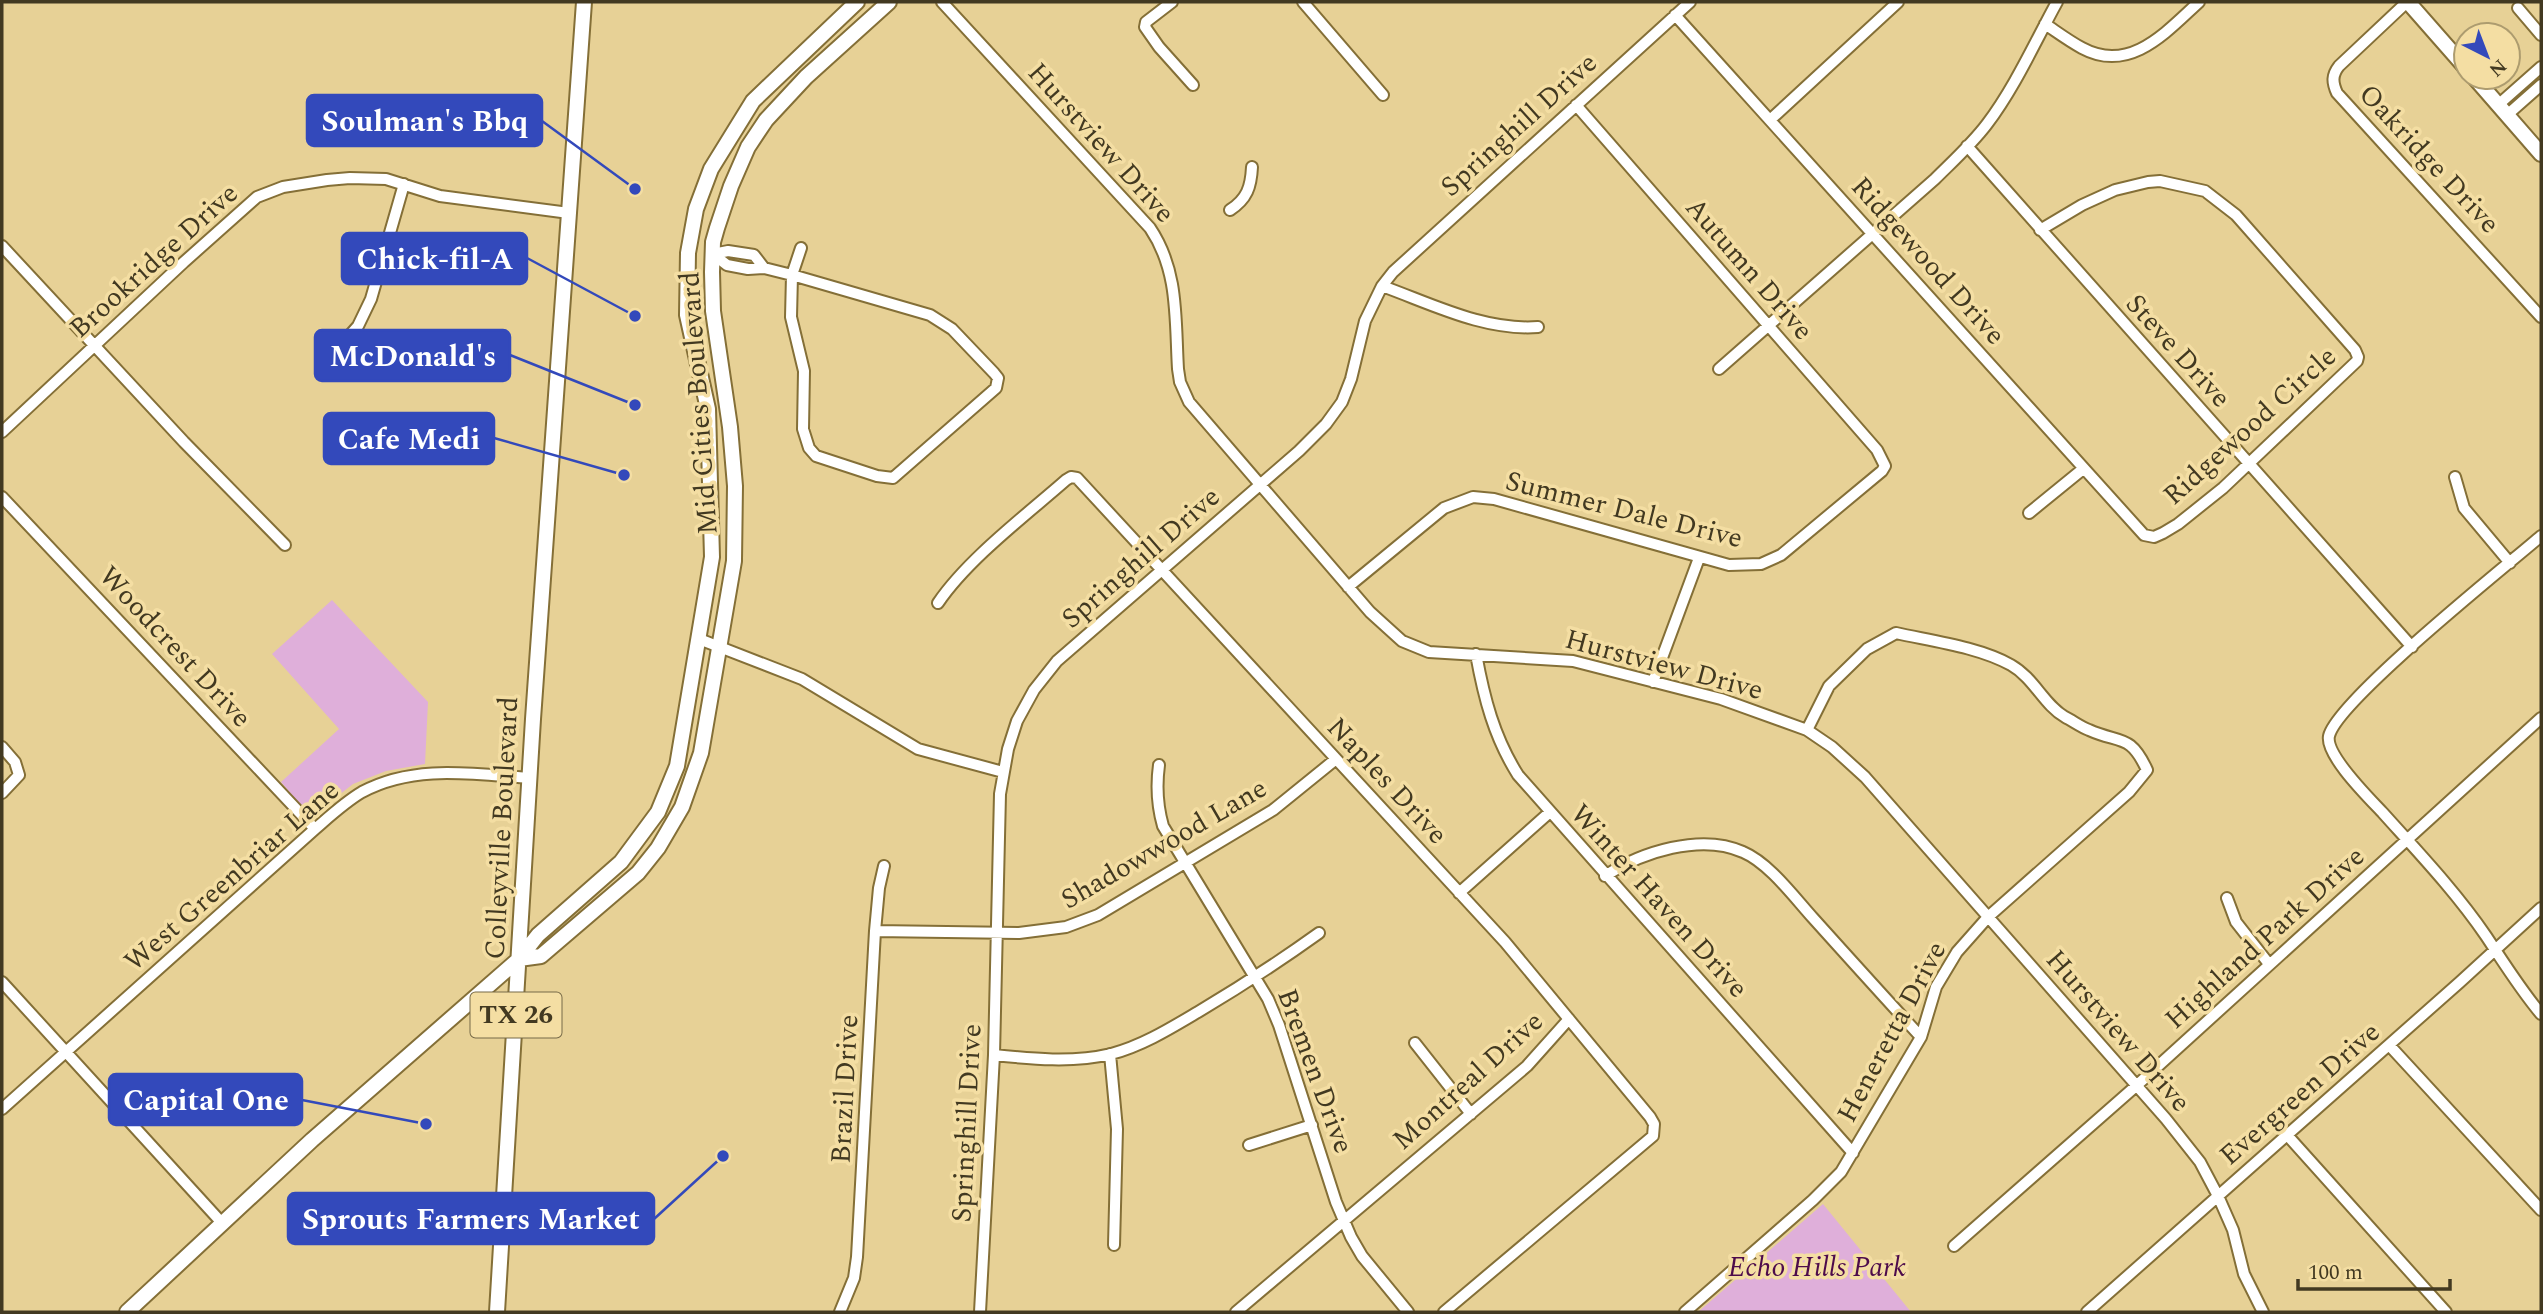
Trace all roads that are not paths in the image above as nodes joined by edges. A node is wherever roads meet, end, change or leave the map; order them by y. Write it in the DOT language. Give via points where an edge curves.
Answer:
graph roads {
  1 [pos="584,2"];
  2 [pos="857,2"];
  3 [pos="889,2"];
  4 [pos="943,2"];
  5 [pos="1172,2"];
  6 [pos="1303,2"];
  7 [pos="1690,2"];
  8 [pos="1898,2"];
  9 [pos="2057,2"];
  10 [pos="2199,2"];
  11 [pos="2407,2"];
  12 [pos="2518,8"];
  13 [pos="1675,15"];
  14 [pos="2045,24"];
  15 [pos="2541,35"];
  16 [pos="2452,52"];
  17 [pos="792,62"];
  18 [pos="2541,67"];
  19 [pos="806,77"];
  20 [pos="1193,85"];
  21 [pos="2541,85"];
  22 [pos="2486,91"];
  23 [pos="1383,95"];
  24 [pos="1576,105"];
  25 [pos="2503,110"];
  26 [pos="1770,120"];
  27 [pos="1967,146"];
  28 [pos="2541,154"];
  29 [pos="1252,167"];
  30 [pos="404,184"];
  31 [pos="1230,210"];
  32 [pos="569,213"];
  33 [pos="2040,230"];
  34 [pos="1872,233"];
  35 [pos="2,246"];
  36 [pos="801,248"];
  37 [pos="688,253"];
  38 [pos="713,254"];
  39 [pos="792,275"];
  40 [pos="1382,286"];
  41 [pos="2541,317"];
  42 [pos="1768,326"];
  43 [pos="1538,327"];
  44 [pos="342,344"];
  45 [pos="94,346"];
  46 [pos="1719,369"];
  47 [pos="2,432"];
  48 [pos="2248,465"];
  49 [pos="1885,466"];
  50 [pos="2082,469"];
  51 [pos="2455,477"];
  52 [pos="1262,484"];
  53 [pos="2,497"];
  54 [pos="2029,513"];
  55 [pos="2541,536"];
  56 [pos="2147,537"];
  57 [pos="285,545"];
  58 [pos="1699,558"];
  59 [pos="2510,563"];
  60 [pos="1163,570"];
  61 [pos="1348,587"];
  62 [pos="938,603"];
  63 [pos="699,639"];
  64 [pos="719,645"];
  65 [pos="2412,647"];
  66 [pos="1476,654"];
  67 [pos="1653,682"];
  68 [pos="2541,718"];
  69 [pos="1807,730"];
  70 [pos="2,747"];
  71 [pos="1336,759"];
  72 [pos="1159,765"];
  73 [pos="1003,772"];
  74 [pos="529,778"];
  75 [pos="2,793"];
  76 [pos="1550,813"];
  77 [pos="315,829"];
  78 [pos="2407,840"];
  79 [pos="1185,864"];
  80 [pos="884,866"];
  81 [pos="1605,876"];
  82 [pos="1459,893"];
  83 [pos="2227,898"];
  84 [pos="2541,908"];
  85 [pos="1988,917"];
  86 [pos="875,931"];
  87 [pos="997,933"];
  88 [pos="1319,933"];
  89 [pos="2494,951"];
  90 [pos="519,959"];
  91 [pos="2269,964"];
  92 [pos="1256,978"];
  93 [pos="2,982"];
  94 [pos="2541,1014"];
  95 [pos="1569,1019"];
  96 [pos="1921,1037"];
  97 [pos="1415,1044"];
  98 [pos="2389,1045"];
  99 [pos="68,1052"];
  100 [pos="1110,1054"];
  101 [pos="993,1055"];
  102 [pos="2136,1086"];
  103 [pos="2,1110"];
  104 [pos="1472,1114"];
  105 [pos="1312,1125"];
  106 [pos="2287,1135"];
  107 [pos="1250,1145"];
  108 [pos="1853,1153"];
  109 [pos="2218,1196"];
  110 [pos="2541,1210"];
  111 [pos="1344,1222"];
  112 [pos="222,1223"];
  113 [pos="1114,1245"];
  114 [pos="1954,1247"];
  115 [pos="127,1312"];
  116 [pos="497,1312"];
  117 [pos="840,1312"];
  118 [pos="980,1312"];
  119 [pos="1236,1312"];
  120 [pos="1408,1312"];
  121 [pos="1444,1312"];
  122 [pos="1685,1312"];
  123 [pos="2087,1312"];
  124 [pos="2263,1312"];
  125 [pos="2446,1312"];
  1 -- 32 [label="main road, TX 26"];
  2 -- 17 [label="main road, Mid Cities Boulevard"];
  3 -- 19 [label="main road, Mid Cities Boulevard"];
  4 -- 52 [label="street, Hurstview Drive" via="1162,245 1170,266 1180,382 1189,402"];
  5 -- 20 [label="street" via="1146,22 1147,33"];
  6 -- 23 [label="street"];
  7 -- 13 [label="street, Springhill Drive"];
  8 -- 26 [label="street"];
  9 -- 14 [label="street"];
  10 -- 14 [label="street" via="2145,48 2112,57 2084,49"];
  11 -- 16 [label="main road"];
  11 -- 41 [label="street, Oakridge Drive" via="2339,66 2333,84"];
  12 -- 15 [label="street"];
  13 -- 24 [label="street, Springhill Drive"];
  13 -- 26 [label="street, Ridgewood Drive"];
  14 -- 27 [label="street" via="1994,114"];
  17 -- 19 [label="main road"];
  17 -- 37 [label="main road, Mid Cities Boulevard" via="753,101 711,169 695,209"];
  18 -- 25 [label="street"];
  19 -- 38 [label="main road, Mid Cities Boulevard" via="748,147 713,242"];
  21 -- 25 [label="street"];
  22 -- 25 [label="main road"];
  24 -- 40 [label="street, Springhill Drive" via="1407,257"];
  24 -- 42 [label="street, Autumn Drive"];
  25 -- 28 [label="main road"];
  26 -- 34 [label="street, Ridgewood Drive"];
  27 -- 33 [label="street, Steve Drive"];
  27 -- 34 [label="street"];
  29 -- 31 [label="street" via="1250,189"];
  30 -- 32 [label="street, Brookridge Drive" via="440,196"];
  30 -- 44 [label="street" via="371,299 358,326"];
  30 -- 45 [label="street, Brookridge Drive" via="350,178 283,187 257,197"];
  32 -- 74 [label="main road, Colleyville Boulevard / TX 26"];
  33 -- 48 [label="street, Steve Drive"];
  33 -- 48 [label="street, Ridgewood Circle" via="2115,190 2160,181 2205,191 2236,215 2358,356 2347,373"];
  34 -- 42 [label="street"];
  34 -- 50 [label="street, Ridgewood Drive"];
  35 -- 45 [label="street"];
  36 -- 39 [label="street"];
  37 -- 38 [label="main road"];
  37 -- 63 [label="main road, Mid Cities Boulevard" via="687,315 708,410 712,520 712,557"];
  38 -- 39 [label="street" via="727,265"];
  38 -- 64 [label="main road, Mid Cities Boulevard" via="713,311 735,486 734,561"];
  39 -- 39 [label="street" via="941,321 994,373 996,388 893,478 816,456 803,429 804,370 791,317"];
  40 -- 43 [label="street" via="1494,326"];
  40 -- 52 [label="street, Springhill Drive" via="1365,321 1342,402 1326,424"];
  42 -- 46 [label="street"];
  42 -- 49 [label="street, Autumn Drive" via="1877,450"];
  45 -- 47 [label="street, Brookridge Drive"];
  45 -- 57 [label="street"];
  48 -- 56 [label="street, Ridgewood Circle" via="2178,524"];
  48 -- 65 [label="street, Steve Drive"];
  49 -- 58 [label="street, Summer Dale Drive" via="1772,561 1729,565"];
  50 -- 54 [label="street"];
  50 -- 56 [label="street, Ridgewood Drive"];
  51 -- 59 [label="street" via="2464,508"];
  52 -- 60 [label="street, Springhill Drive"];
  52 -- 61 [label="street, Hurstview Drive"];
  53 -- 77 [label="street, Woodcrest Drive"];
  55 -- 59 [label="street"];
  58 -- 61 [label="street, Summer Dale Drive" via="1548,513 1473,497 1444,508"];
  58 -- 67 [label="street"];
  59 -- 65 [label="street"];
  60 -- 62 [label="street, Naples Drive" via="1080,480 1071,477 961,573"];
  60 -- 71 [label="street, Naples Drive"];
  60 -- 73 [label="street, Springhill Drive" via="1046,674 1017,721"];
  61 -- 66 [label="street, Hurstview Drive" via="1389,630 1415,648"];
  63 -- 64 [label="street"];
  63 -- 90 [label="main road, Mid Cities Boulevard" via="677,766 657,814 621,862 538,935"];
  64 -- 73 [label="street" via="802,680 918,749"];
  64 -- 90 [label="main road, Mid Cities Boulevard" via="701,753 682,807 658,848 638,873 541,956"];
  65 -- 78 [label="street" via="2343,712 2328,740 2333,754"];
  66 -- 67 [label="street, Hurstview Drive" via="1573,661"];
  66 -- 76 [label="street, Winter Haven Drive" via="1504,753"];
  67 -- 69 [label="street, Hurstview Drive" via="1721,699"];
  68 -- 78 [label="street, Highland Park Drive"];
  69 -- 85 [label="street, Hurstview Drive" via="1865,777"];
  69 -- 85 [label="street, Heneretta Drive" via="1829,686 1867,649 1896,633 1965,648 2010,665 2033,682 2058,713 2090,731 2122,739 2139,752 2147,770 2129,793"];
  70 -- 75 [label="street" via="19,775"];
  71 -- 79 [label="street, Shadowwood Lane" via="1273,810"];
  71 -- 82 [label="street, Naples Drive"];
  72 -- 79 [label="street, Bremen Drive" via="1157,807"];
  73 -- 87 [label="street, Springhill Drive"];
  74 -- 77 [label="street, West Greenbriar Lane" via="448,772 394,779 363,792"];
  74 -- 90 [label="main road, Colleyville Boulevard / TX 26"];
  76 -- 81 [label="street, Winter Haven Drive"];
  76 -- 82 [label="street"];
  77 -- 99 [label="street, West Greenbriar Lane"];
  78 -- 89 [label="street"];
  78 -- 91 [label="street, Highland Park Drive"];
  79 -- 87 [label="street, Shadowwood Lane" via="1098,915 1066,927"];
  79 -- 92 [label="street, Bremen Drive"];
  80 -- 86 [label="street, Brazil Drive"];
  81 -- 96 [label="street" via="1667,849 1716,846 1746,852 1779,881"];
  81 -- 108 [label="street, Winter Haven Drive"];
  82 -- 95 [label="street, Naples Drive"];
  83 -- 91 [label="street" via="2236,922"];
  84 -- 89 [label="street, Evergreen Drive"];
  85 -- 96 [label="street, Heneretta Drive" via="1957,951 1936,987"];
  85 -- 102 [label="street, Hurstview Drive"];
  86 -- 87 [label="street, Shadowwood Lane"];
  86 -- 117 [label="street, Brazil Drive" via="857,1257"];
  87 -- 101 [label="street, Springhill Drive"];
  88 -- 92 [label="street"];
  89 -- 94 [label="street"];
  89 -- 98 [label="street, Evergreen Drive"];
  90 -- 112 [label="main road"];
  90 -- 116 [label="main road, Colleyville Boulevard / TX 26"];
  91 -- 102 [label="street, Highland Park Drive"];
  92 -- 100 [label="street" via="1173,1027"];
  92 -- 105 [label="street, Bremen Drive" via="1279,1025"];
  93 -- 99 [label="street"];
  95 -- 104 [label="street, Montreal Drive" via="1527,1066"];
  95 -- 121 [label="street, Naples Drive" via="1650,1117 1653,1136"];
  96 -- 108 [label="street, Heneretta Drive"];
  97 -- 104 [label="street"];
  98 -- 106 [label="street, Evergreen Drive"];
  98 -- 110 [label="street"];
  99 -- 103 [label="street, West Greenbriar Lane"];
  99 -- 112 [label="street"];
  100 -- 101 [label="street" via="1062,1059"];
  100 -- 113 [label="street" via="1117,1129"];
  101 -- 118 [label="street, Springhill Drive"];
  102 -- 109 [label="street, Hurstview Drive" via="2200,1162"];
  102 -- 114 [label="street, Highland Park Drive"];
  104 -- 111 [label="street, Montreal Drive"];
  105 -- 107 [label="street"];
  105 -- 111 [label="street, Bremen Drive"];
  106 -- 109 [label="street, Evergreen Drive"];
  106 -- 125 [label="street"];
  108 -- 122 [label="street, Heneretta Drive" via="1813,1200"];
  109 -- 123 [label="street, Evergreen Drive"];
  109 -- 124 [label="street, Hurstview Drive" via="2244,1273"];
  111 -- 119 [label="street, Montreal Drive"];
  111 -- 120 [label="street, Bremen Drive" via="1362,1256"];
  112 -- 115 [label="main road"];
}
